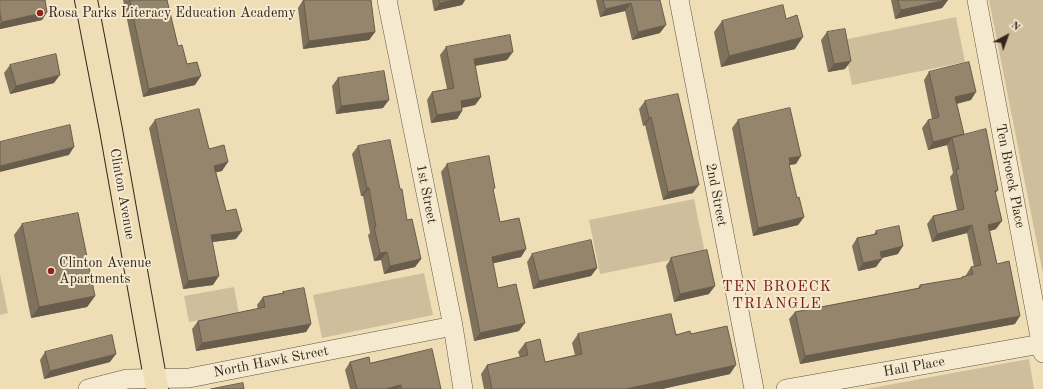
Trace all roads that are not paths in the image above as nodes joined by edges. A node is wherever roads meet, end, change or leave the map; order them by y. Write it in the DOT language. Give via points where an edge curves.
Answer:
graph roads {
  1 [pos="86,0"];
  2 [pos="387,0"];
  3 [pos="679,0"];
  4 [pos="977,0"];
  5 [pos="453,326"];
  6 [pos="1042,348"];
  7 [pos="156,384"];
  8 [pos="88,389"];
  9 [pos="463,389"];
  10 [pos="754,389"];
  11 [pos="786,389"];
  1 -- 7 [label="main road, Clinton Avenue"];
  2 -- 5 [label="street, 1st Street"];
  3 -- 10 [label="street, 2nd Street"];
  4 -- 6 [label="street, Ten Broeck Place"];
  5 -- 7 [label="street, North Hawk Street"];
  5 -- 9 [label="street, 1st Street"];
  6 -- 11 [label="street, Hall Place"];
  7 -- 8 [label="street, North Hawk Street" via="127,379"];
}
